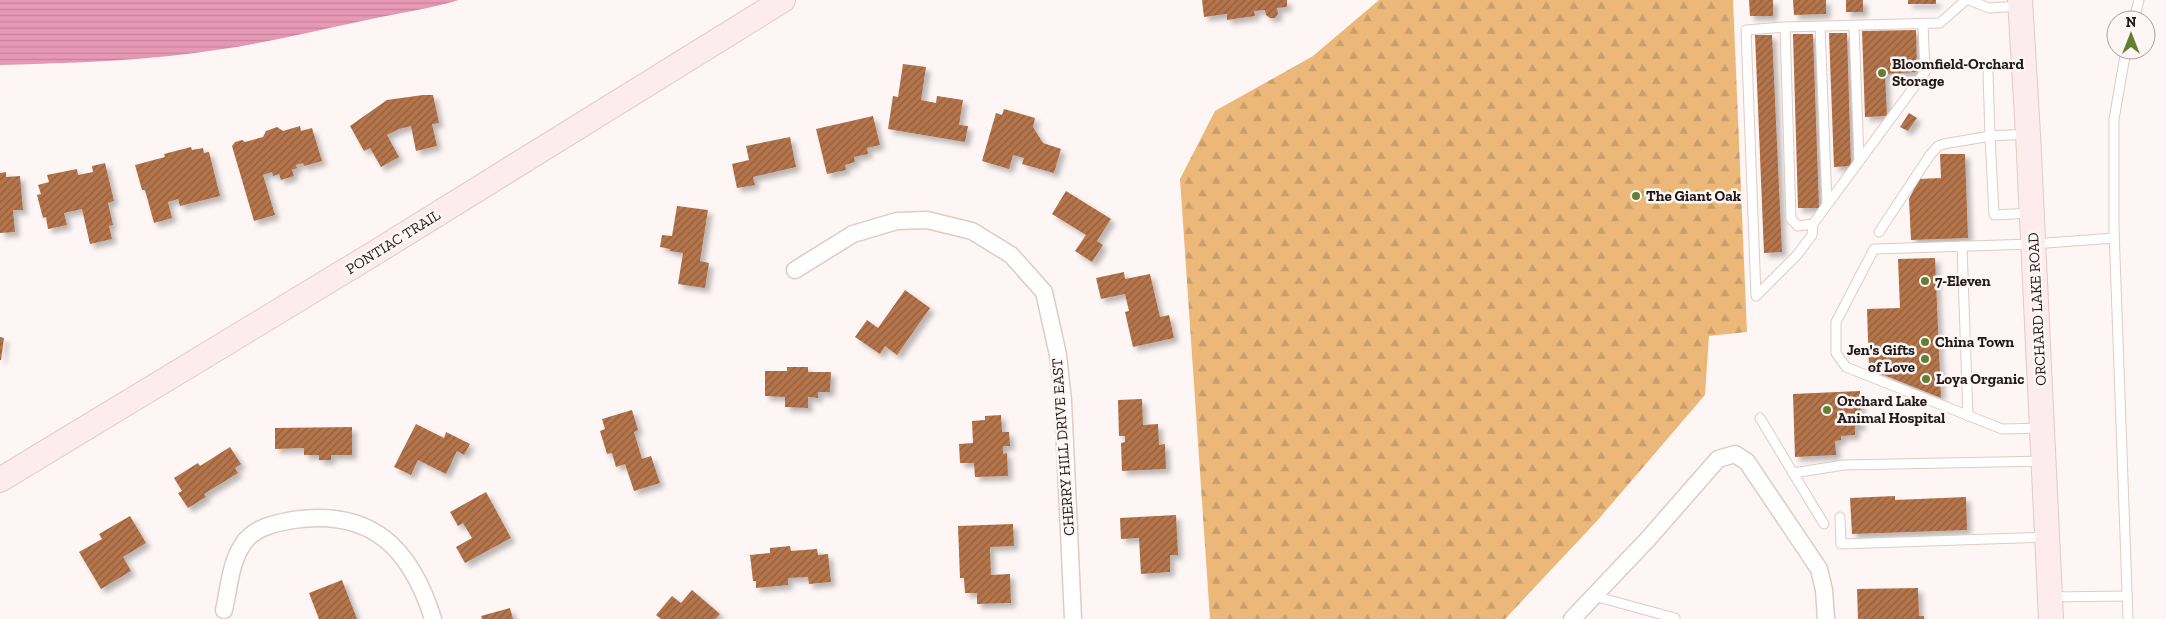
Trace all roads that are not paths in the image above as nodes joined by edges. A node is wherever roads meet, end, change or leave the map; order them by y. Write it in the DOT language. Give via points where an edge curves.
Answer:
graph roads {
  1 [pos="783,0"];
  2 [pos="1967,0"];
  3 [pos="2020,3"];
  4 [pos="1923,24"];
  5 [pos="1854,26"];
  6 [pos="1820,27"];
  7 [pos="1785,28"];
  8 [pos="2124,60"];
  9 [pos="1988,73"];
  10 [pos="2028,134"];
  11 [pos="1990,136"];
  12 [pos="1859,160"];
  13 [pos="1827,203"];
  14 [pos="2032,213"];
  15 [pos="1813,224"];
  16 [pos="1879,232"];
  17 [pos="2114,238"];
  18 [pos="2033,244"];
  19 [pos="1962,246"];
  20 [pos="795,270"];
  21 [pos="1968,416"];
  22 [pos="1760,418"];
  23 [pos="2042,428"];
  24 [pos="2043,461"];
  25 [pos="1793,473"];
  26 [pos="0,480"];
  27 [pos="1840,517"];
  28 [pos="1824,524"];
  29 [pos="2047,537"];
  30 [pos="1594,596"];
  31 [pos="2127,596"];
  32 [pos="2050,608"];
  33 [pos="224,610"];
  34 [pos="1675,618"];
  35 [pos="432,619"];
  36 [pos="1073,619"];
  37 [pos="1572,619"];
  38 [pos="1826,619"];
  39 [pos="2128,619"];
  1 -- 26 [label="main road, PONTIAC TRAIL" via="348,270"];
  2 -- 3 [label="lane" via="1989,8"];
  2 -- 4 [label="lane" via="1940,23"];
  3 -- 10 [label="main road, ORCHARD LAKE ROAD"];
  4 -- 5 [label="lane"];
  4 -- 12 [label="lane" via="1924,72"];
  5 -- 6 [label="lane"];
  5 -- 12 [label="lane"];
  6 -- 7 [label="lane"];
  6 -- 13 [label="lane"];
  7 -- 15 [label="lane" via="1791,219 1798,226"];
  7 -- 15 [label="lane" via="1746,30 1756,296 1797,255 1812,236"];
  8 -- 17 [label="lane" via="2114,119"];
  9 -- 11 [label="lane"];
  10 -- 11 [label="lane"];
  10 -- 14 [label="main road, ORCHARD LAKE ROAD"];
  11 -- 14 [label="lane" via="1994,215"];
  11 -- 16 [label="lane" via="1938,146"];
  12 -- 13 [label="lane"];
  13 -- 15 [label="lane"];
  14 -- 18 [label="main road, ORCHARD LAKE ROAD"];
  17 -- 18 [label="lane"];
  17 -- 31 [label="lane"];
  18 -- 19 [label="lane"];
  18 -- 23 [label="main road, ORCHARD LAKE ROAD"];
  19 -- 21 [label="lane"];
  19 -- 21 [label="lane" via="1874,249 1836,322 1836,352 1846,367"];
  20 -- 36 [label="street, CHERRY HILL DRIVE EAST" via="852,234 897,221 927,220 972,231 1011,255 1044,292 1058,355 1063,401"];
  21 -- 23 [label="lane" via="2002,428"];
  22 -- 25 [label="lane"];
  23 -- 24 [label="main road, ORCHARD LAKE ROAD"];
  24 -- 25 [label="lane" via="1844,465"];
  24 -- 29 [label="main road, ORCHARD LAKE ROAD"];
  25 -- 28 [label="lane"];
  27 -- 29 [label="lane" via="1841,544"];
  29 -- 32 [label="main road, ORCHARD LAKE ROAD"];
  30 -- 34 [label="lane"];
  30 -- 37 [label="street"];
  30 -- 38 [label="street" via="1718,459 1735,454 1747,462 1819,569"];
  31 -- 32 [label="lane"];
  31 -- 39 [label="lane"];
  33 -- 35 [label="street" via="235,558 250,537 263,528 288,521 312,517 340,518 372,530 392,543 410,567"];
}
